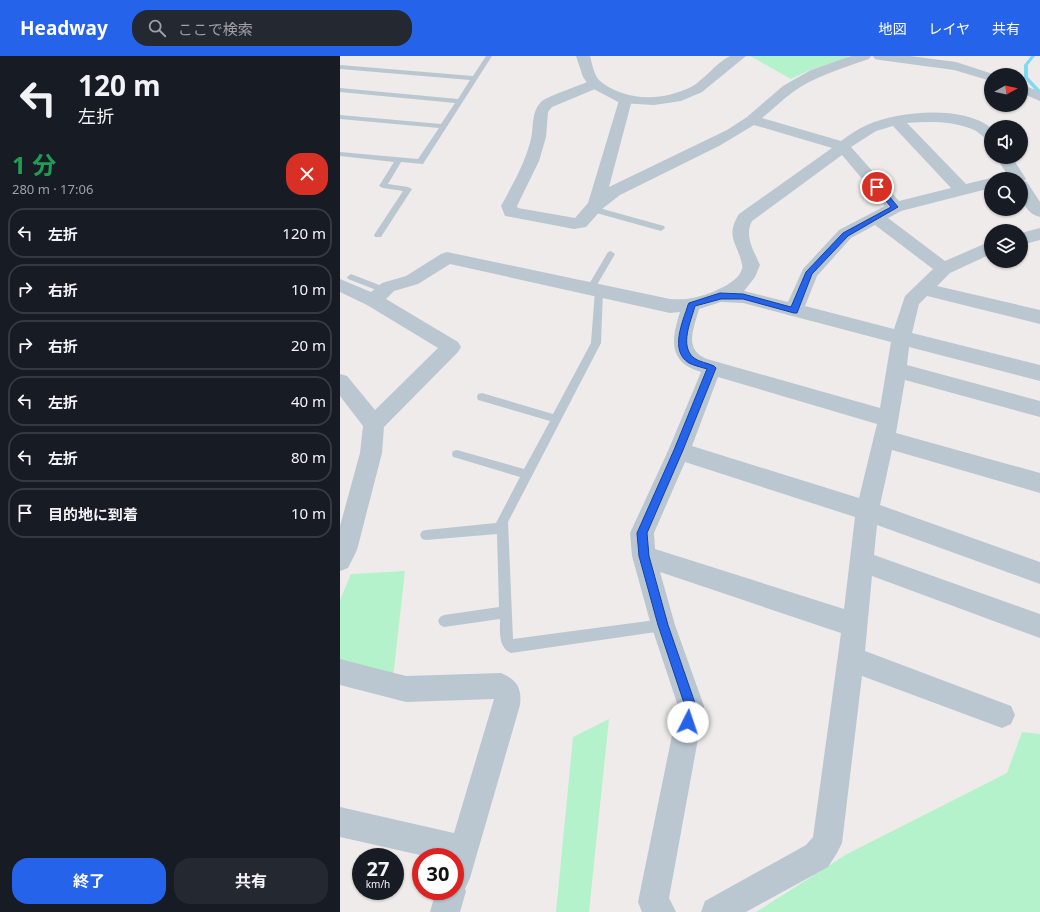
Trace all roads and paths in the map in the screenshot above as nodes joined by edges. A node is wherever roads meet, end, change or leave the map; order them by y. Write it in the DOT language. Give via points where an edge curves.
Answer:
graph roads {
  1 [pos="489,56"];
  2 [pos="583,56"];
  3 [pos="739,56"];
  4 [pos="864,56"];
  5 [pos="880,56"];
  6 [pos="968,56"];
  7 [pos="956,66"];
  8 [pos="340,67"];
  9 [pos="984,75"];
  10 [pos="475,78"];
  11 [pos="595,84"];
  12 [pos="340,90"];
  13 [pos="1028,91"];
  14 [pos="1040,97"];
  15 [pos="625,100"];
  16 [pos="461,101"];
  17 [pos="340,117"];
  18 [pos="752,120"];
  19 [pos="897,121"];
  20 [pos="444,126"];
  21 [pos="984,131"];
  22 [pos="842,146"];
  23 [pos="340,154"];
  24 [pos="399,160"];
  25 [pos="984,185"];
  26 [pos="962,190"];
  27 [pos="1028,197"];
  28 [pos="895,207"];
  29 [pos="594,208"];
  30 [pos="1040,212"];
  31 [pos="876,217"];
  32 [pos="661,228"];
  33 [pos="1040,234"];
  34 [pos="378,235"];
  35 [pos="1028,237"];
  36 [pos="984,250"];
  37 [pos="610,254"];
  38 [pos="944,269"];
  39 [pos="344,278"];
  40 [pos="924,289"];
  41 [pos="595,290"];
  42 [pos="378,295"];
  43 [pos="720,296"];
  44 [pos="692,305"];
  45 [pos="794,311"];
  46 [pos="1040,316"];
  47 [pos="901,337"];
  48 [pos="712,368"];
  49 [pos="897,370"];
  50 [pos="1040,373"];
  51 [pos="340,382"];
  52 [pos="482,397"];
  53 [pos="1040,409"];
  54 [pos="556,419"];
  55 [pos="374,424"];
  56 [pos="887,429"];
  57 [pos="679,450"];
  58 [pos="457,454"];
  59 [pos="527,474"];
  60 [pos="1040,483"];
  61 [pos="867,511"];
  62 [pos="503,528"];
  63 [pos="426,535"];
  64 [pos="644,556"];
  65 [pos="340,560"];
  66 [pos="861,562"];
  67 [pos="1040,573"];
  68 [pos="506,612"];
  69 [pos="444,621"];
  70 [pos="663,625"];
  71 [pos="854,625"];
  72 [pos="1040,626"];
  73 [pos="851,659"];
  74 [pos="340,672"];
  75 [pos="1002,715"];
  76 [pos="340,822"];
  77 [pos="454,848"];
  78 [pos="464,848"];
  79 [pos="448,900"];
  80 [pos="445,912"];
  81 [pos="661,912"];
  82 [pos="716,912"];
  1 -- 10 [label="lane"];
  2 -- 11 [label="street"];
  3 -- 15 [label="street" via="697,89 676,98 654,101"];
  4 -- 18 [label="street" via="816,73 800,82"];
  5 -- 7 [label="street"];
  6 -- 7 [label="street"];
  7 -- 9 [label="street"];
  8 -- 10 [label="lane"];
  10 -- 16 [label="lane"];
  11 -- 15 [label="street"];
  11 -- 29 [label="street" via="547,104 541,112 542,121 537,146 528,171 509,206 512,212 574,224 580,223"];
  12 -- 16 [label="lane"];
  13 -- 14 [label="street"];
  15 -- 29 [label="street"];
  16 -- 20 [label="lane"];
  17 -- 20 [label="lane"];
  18 -- 22 [label="street"];
  18 -- 29 [label="street" via="714,142 614,190"];
  19 -- 21 [label="street" via="926,117 950,119 978,126"];
  19 -- 22 [label="street" via="872,128"];
  19 -- 26 [label="street"];
  20 -- 24 [label="lane" via="420,162"];
  22 -- 28 [label="street"];
  22 -- 43 [label="street" via="745,218 741,226 741,241 751,265 749,273 740,285"];
  23 -- 24 [label="lane"];
  24 -- 34 [label="lane" via="383,186 408,189"];
  25 -- 26 [label="street"];
  26 -- 28 [label="street"];
  27 -- 30 [label="street"];
  28 -- 31 [label="street"];
  29 -- 32 [label="lane"];
  31 -- 38 [label="street"];
  31 -- 45 [label="street" via="845,234 809,273"];
  33 -- 35 [label="street"];
  36 -- 38 [label="street"];
  37 -- 41 [label="lane"];
  38 -- 40 [label="street"];
  39 -- 42 [label="street"];
  40 -- 46 [label="street"];
  40 -- 47 [label="street" via="911,301"];
  41 -- 42 [label="street" via="447,258 412,280 388,287"];
  41 -- 44 [label="street" via="670,306"];
  41 -- 54 [label="lane" via="596,343"];
  42 -- 55 [label="street" via="451,347"];
  43 -- 44 [label="street"];
  43 -- 45 [label="street" via="743,297"];
  44 -- 48 [label="street" via="682,341 684,350 691,360"];
  45 -- 47 [label="street"];
  47 -- 49 [label="street"];
  47 -- 50 [label="street"];
  48 -- 56 [label="street"];
  48 -- 57 [label="street"];
  49 -- 53 [label="street"];
  49 -- 56 [label="street"];
  51 -- 55 [label="street"];
  52 -- 54 [label="lane"];
  54 -- 59 [label="lane"];
  55 -- 65 [label="street" via="372,453 346,550"];
  56 -- 60 [label="street"];
  56 -- 61 [label="street"];
  57 -- 61 [label="street"];
  57 -- 64 [label="street" via="642,533"];
  58 -- 59 [label="lane"];
  59 -- 62 [label="lane" via="502,522"];
  61 -- 66 [label="street"];
  61 -- 67 [label="street"];
  62 -- 63 [label="lane"];
  62 -- 68 [label="lane"];
  64 -- 70 [label="street"];
  64 -- 71 [label="street"];
  66 -- 71 [label="street"];
  66 -- 72 [label="street"];
  68 -- 69 [label="lane"];
  68 -- 70 [label="lane" via="507,640 511,647"];
  70 -- 81 [label="street" via="691,706 653,902"];
  71 -- 73 [label="street"];
  73 -- 75 [label="street"];
  73 -- 82 [label="street" via="827,843 816,856"];
  74 -- 78 [label="street" via="406,689 501,686 508,694 507,705"];
  76 -- 77 [label="street"];
  79 -- 80 [label="street"];
}
